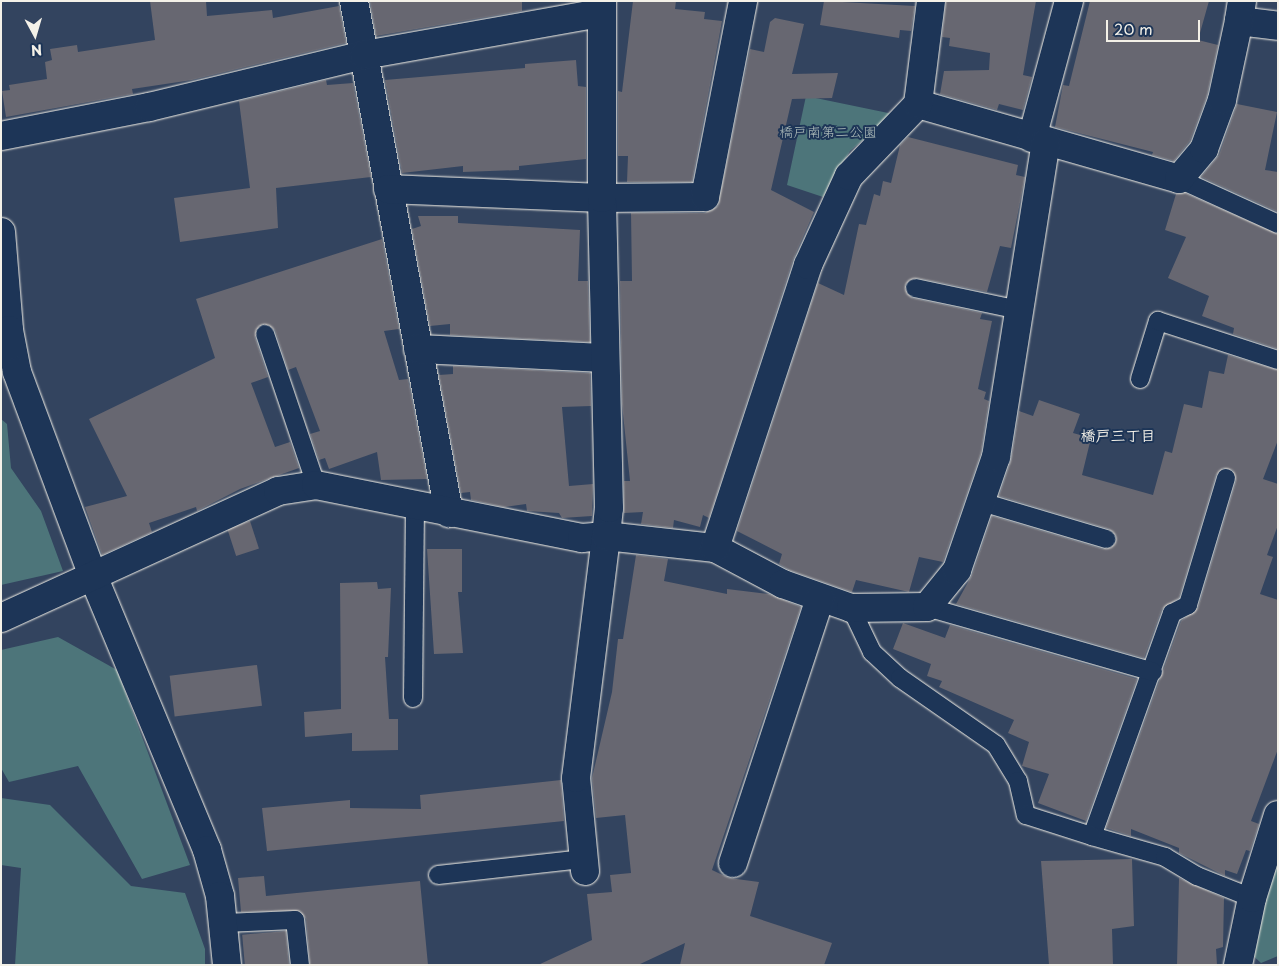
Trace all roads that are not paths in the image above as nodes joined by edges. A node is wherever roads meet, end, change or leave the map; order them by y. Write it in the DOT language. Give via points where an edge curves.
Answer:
graph roads {
  1 [pos="354,1"];
  2 [pos="743,1"];
  3 [pos="931,1"];
  4 [pos="1069,1"];
  5 [pos="601,7"];
  6 [pos="1241,11"];
  7 [pos="1278,26"];
  8 [pos="364,55"];
  9 [pos="918,104"];
  10 [pos="1,136"];
  11 [pos="1039,140"];
  12 [pos="1178,179"];
  13 [pos="388,189"];
  14 [pos="602,198"];
  15 [pos="1278,224"];
  16 [pos="1,232"];
  17 [pos="3,281"];
  18 [pos="915,288"];
  19 [pos="1019,310"];
  20 [pos="265,334"];
  21 [pos="418,349"];
  22 [pos="605,358"];
  23 [pos="1278,360"];
  24 [pos="9,366"];
  25 [pos="1140,379"];
  26 [pos="1226,478"];
  27 [pos="316,485"];
  28 [pos="978,501"];
  29 [pos="416,506"];
  30 [pos="449,513"];
  31 [pos="606,536"];
  32 [pos="1106,538"];
  33 [pos="715,548"];
  34 [pos="93,576"];
  35 [pos="820,598"];
  36 [pos="927,607"];
  37 [pos="851,608"];
  38 [pos="1,618"];
  39 [pos="1153,672"];
  40 [pos="413,698"];
  41 [pos="1278,815"];
  42 [pos="1092,836"];
  43 [pos="733,863"];
  44 [pos="585,865"];
  45 [pos="438,875"];
  46 [pos="1252,898"];
  47 [pos="224,923"];
  48 [pos="227,965"];
  49 [pos="300,965"];
  50 [pos="1238,965"];
  1 -- 8 [label="street"];
  2 -- 14 [label="street" via="706,197"];
  3 -- 9 [label="street"];
  4 -- 11 [label="street"];
  5 -- 8 [label="street"];
  5 -- 14 [label="street"];
  6 -- 7 [label="street"];
  6 -- 12 [label="street" via="1222,100 1204,149"];
  8 -- 10 [label="street" via="149,107"];
  8 -- 13 [label="street"];
  9 -- 11 [label="street"];
  9 -- 33 [label="street" via="849,176 812,256"];
  11 -- 12 [label="street"];
  11 -- 19 [label="street"];
  12 -- 15 [label="lane"];
  13 -- 14 [label="street"];
  13 -- 21 [label="street"];
  14 -- 22 [label="street"];
  16 -- 17 [label="street"];
  17 -- 24 [label="street"];
  18 -- 19 [label="lane"];
  19 -- 28 [label="street" via="996,457"];
  20 -- 27 [label="lane"];
  21 -- 22 [label="street"];
  21 -- 30 [label="street"];
  22 -- 31 [label="street" via="610,508"];
  23 -- 25 [label="lane" via="1158,321"];
  24 -- 34 [label="street"];
  26 -- 39 [label="lane" via="1188,605 1172,613"];
  27 -- 29 [label="street"];
  27 -- 34 [label="street" via="278,491"];
  28 -- 32 [label="lane"];
  28 -- 36 [label="street" via="957,570"];
  29 -- 30 [label="street"];
  29 -- 40 [label="lane"];
  30 -- 31 [label="street" via="582,538"];
  31 -- 33 [label="street"];
  31 -- 44 [label="street" via="576,778"];
  33 -- 35 [label="street" via="783,584"];
  34 -- 38 [label="street"];
  34 -- 47 [label="street" via="207,850"];
  35 -- 37 [label="street"];
  35 -- 43 [label="street"];
  36 -- 37 [label="street"];
  36 -- 39 [label="lane"];
  37 -- 42 [label="lane" via="872,652 900,678 996,745 1018,780 1026,814"];
  39 -- 42 [label="lane"];
  41 -- 46 [label="street"];
  42 -- 46 [label="lane" via="1165,857 1197,876"];
  44 -- 45 [label="lane"];
  46 -- 50 [label="street"];
  47 -- 48 [label="street"];
  47 -- 49 [label="lane" via="295,920"];
}
